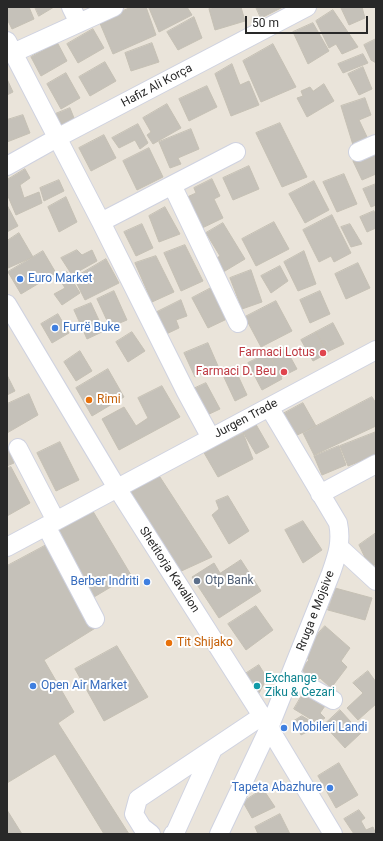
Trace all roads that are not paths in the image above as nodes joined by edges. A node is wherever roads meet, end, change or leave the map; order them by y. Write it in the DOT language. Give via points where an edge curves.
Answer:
graph roads {
  1 [pos="71,7"];
  2 [pos="114,7"];
  3 [pos="307,7"];
  4 [pos="79,23"];
  5 [pos="10,47"];
  6 [pos="57,138"];
  7 [pos="376,144"];
  8 [pos="236,152"];
  9 [pos="358,152"];
  10 [pos="7,166"];
  11 [pos="172,185"];
  12 [pos="101,222"];
  13 [pos="7,304"];
  14 [pos="238,323"];
  15 [pos="376,350"];
  16 [pos="270,407"];
  17 [pos="211,438"];
  18 [pos="18,448"];
  19 [pos="376,464"];
  20 [pos="117,488"];
  21 [pos="320,494"];
  22 [pos="51,524"];
  23 [pos="7,546"];
  24 [pos="340,547"];
  25 [pos="376,581"];
  26 [pos="95,620"];
  27 [pos="290,676"];
  28 [pos="334,700"];
  29 [pos="266,722"];
  30 [pos="213,748"];
  31 [pos="221,833"];
  32 [pos="150,834"];
  33 [pos="173,834"];
  34 [pos="333,834"];
  1 -- 4 [label="street"];
  2 -- 4 [label="street"];
  3 -- 6 [label="street, Hafiz Ali Korça"];
  4 -- 5 [label="street"];
  5 -- 6 [label="street"];
  6 -- 10 [label="street, Hafiz Ali Korça"];
  6 -- 12 [label="street"];
  7 -- 9 [label="street"];
  8 -- 11 [label="street"];
  11 -- 12 [label="street"];
  11 -- 14 [label="street"];
  12 -- 17 [label="street"];
  13 -- 20 [label="street, Shetitorja Kavalion"];
  15 -- 16 [label="street, Jurgen Trade"];
  16 -- 17 [label="street, Jurgen Trade"];
  16 -- 21 [label="street, Rruga e Mojsive"];
  17 -- 20 [label="street, Jurgen Trade"];
  18 -- 22 [label="street"];
  19 -- 21 [label="street"];
  20 -- 22 [label="street, Jurgen Trade"];
  20 -- 29 [label="street, Shetitorja Kavalion"];
  21 -- 24 [label="street, Rruga e Mojsive" via="338,523"];
  22 -- 23 [label="street, Jurgen Trade"];
  22 -- 26 [label="street"];
  24 -- 25 [label="street"];
  24 -- 27 [label="street, Rruga e Mojsive"];
  27 -- 28 [label="street"];
  27 -- 29 [label="street, Rruga e Mojsive"];
  29 -- 30 [label="street"];
  29 -- 31 [label="street, Rruga e Mojsive"];
  29 -- 34 [label="street, Shetitorja Kavalion"];
  30 -- 32 [label="street" via="138,799 134,814"];
  30 -- 33 [label="street"];
}
